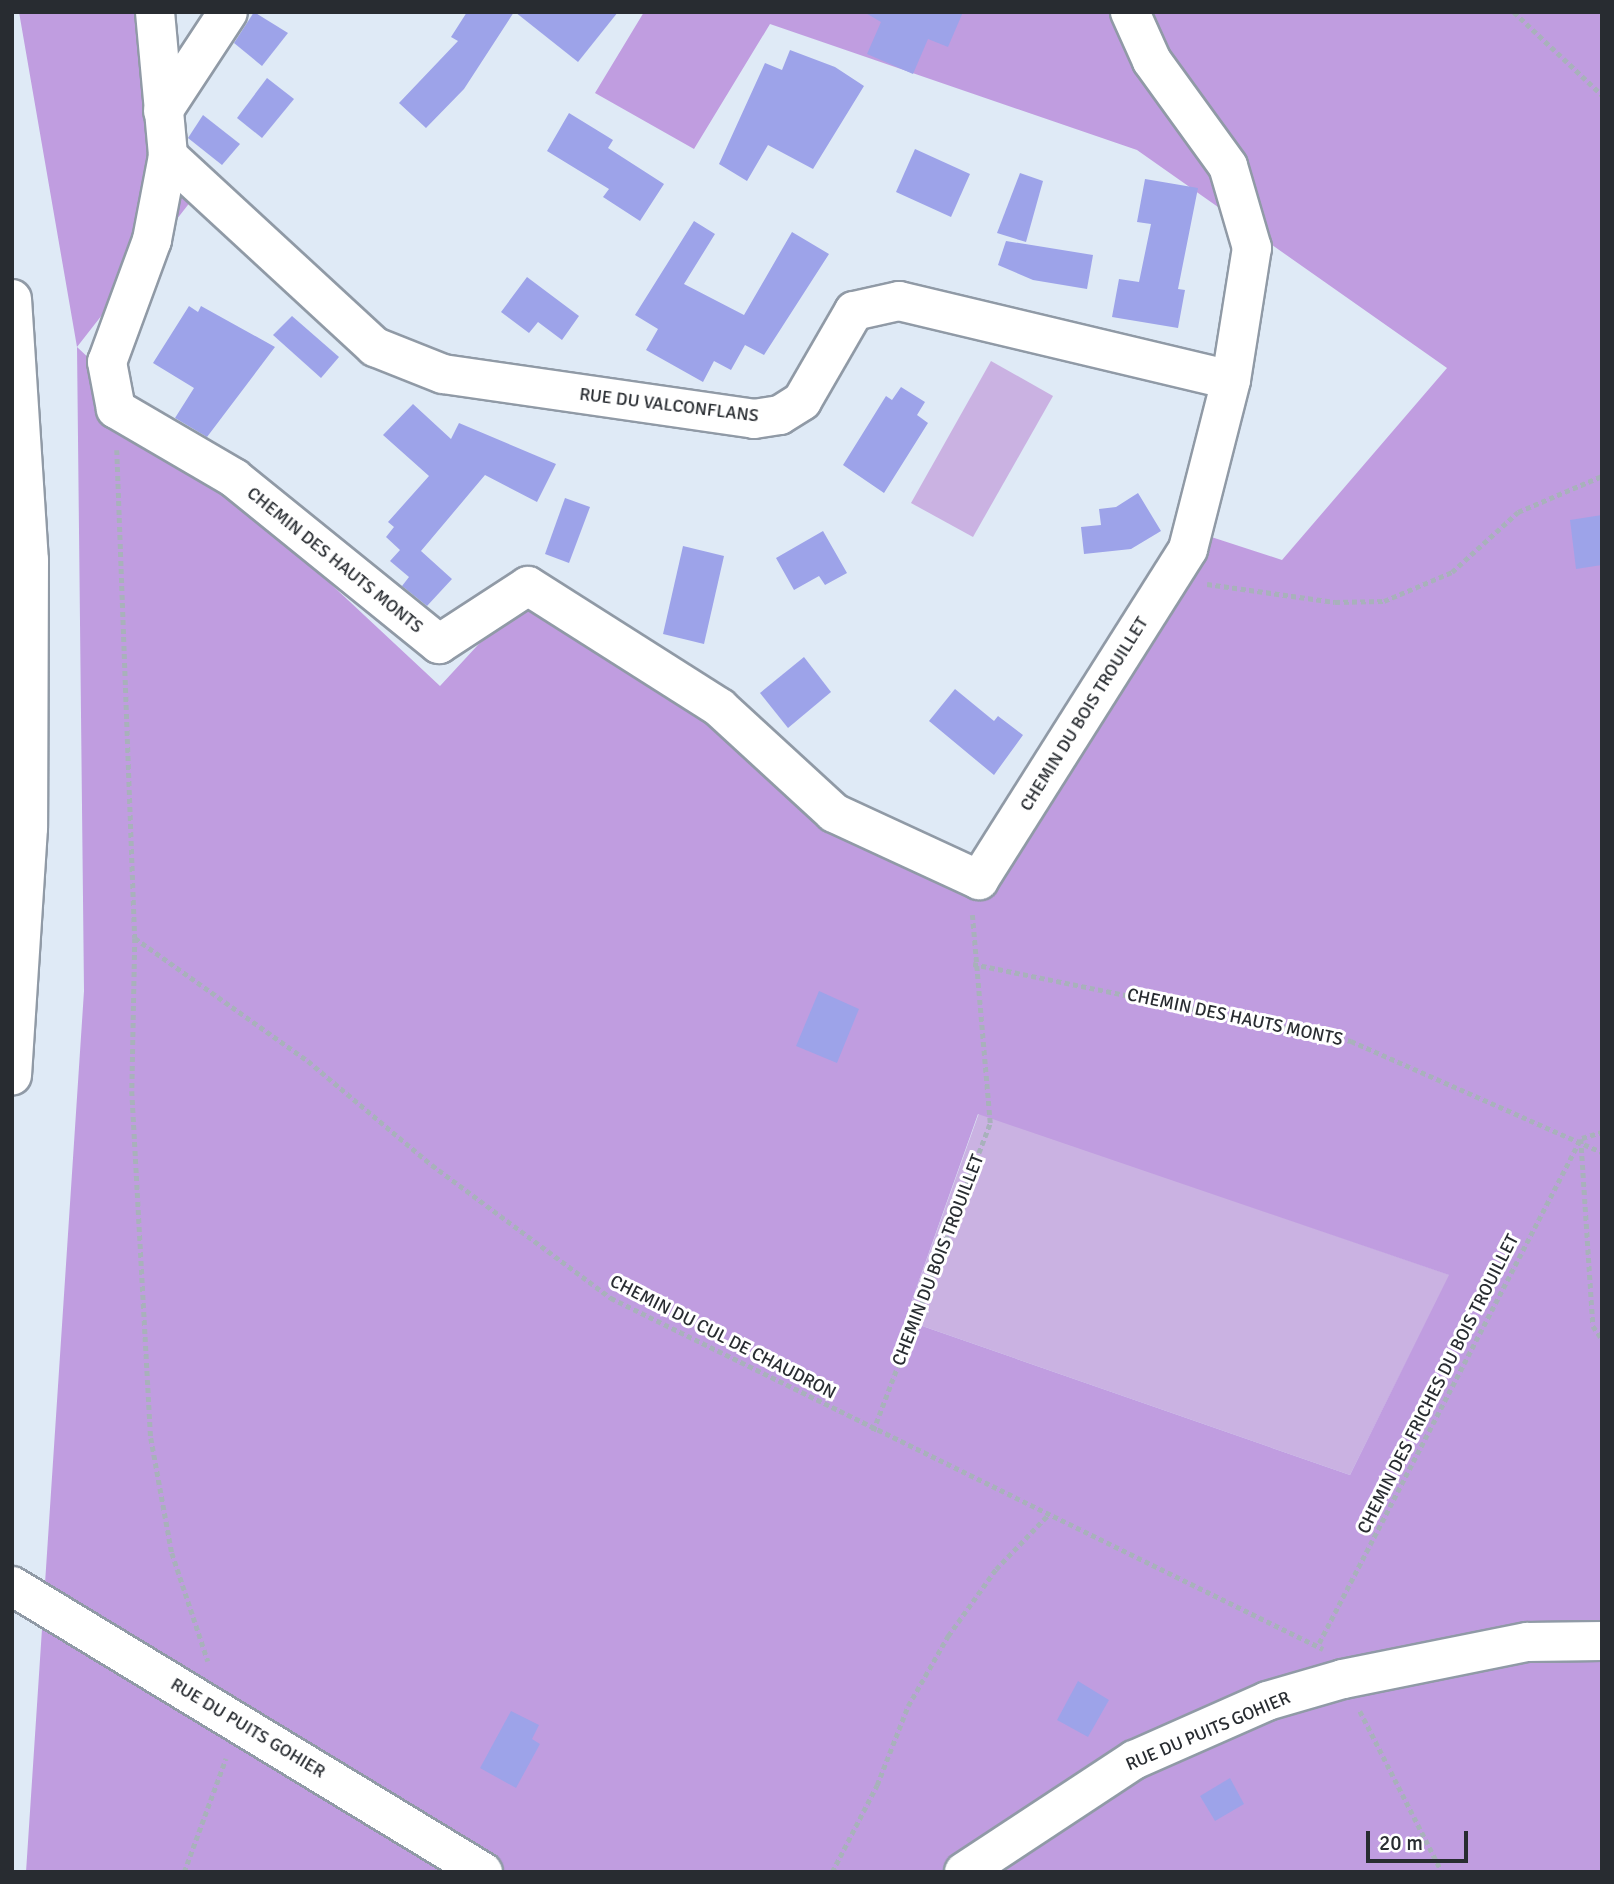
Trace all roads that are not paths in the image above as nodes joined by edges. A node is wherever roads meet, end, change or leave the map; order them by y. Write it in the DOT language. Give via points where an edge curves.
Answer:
graph roads {
  1 [pos="155,12"];
  2 [pos="228,12"];
  3 [pos="1130,12"];
  4 [pos="163,111"];
  5 [pos="168,156"];
  6 [pos="12,299"];
  7 [pos="1231,380"];
  8 [pos="979,880"];
  9 [pos="12,1075"];
  10 [pos="12,1586"];
  11 [pos="1602,1641"];
  12 [pos="483,1872"];
  13 [pos="964,1872"];
  1 -- 4 [label="main road"];
  2 -- 4 [label="main road"];
  3 -- 7 [label="main road, CHEMIN DU BOIS TROUILLET" via="1152,61 1228,166 1252,248"];
  4 -- 5 [label="main road"];
  5 -- 7 [label="main road, RUE DU VALCONFLANS" via="375,347 443,374 754,419 780,415 802,401 854,311 899,301"];
  5 -- 8 [label="main road, CHEMIN DES HAUTS MONTS" via="152,240 107,362 116,409 234,478 439,644 528,586 720,708 834,813"];
  6 -- 9 [label="main road" via="29,560 28,828"];
  7 -- 8 [label="main road, CHEMIN DU BOIS TROUILLET" via="1188,550"];
  10 -- 12 [label="main road, RUE DU PUITS GOHIER"];
  11 -- 13 [label="main road, RUE DU PUITS GOHIER" via="1527,1642 1343,1679 1267,1701 1134,1760"];
}
